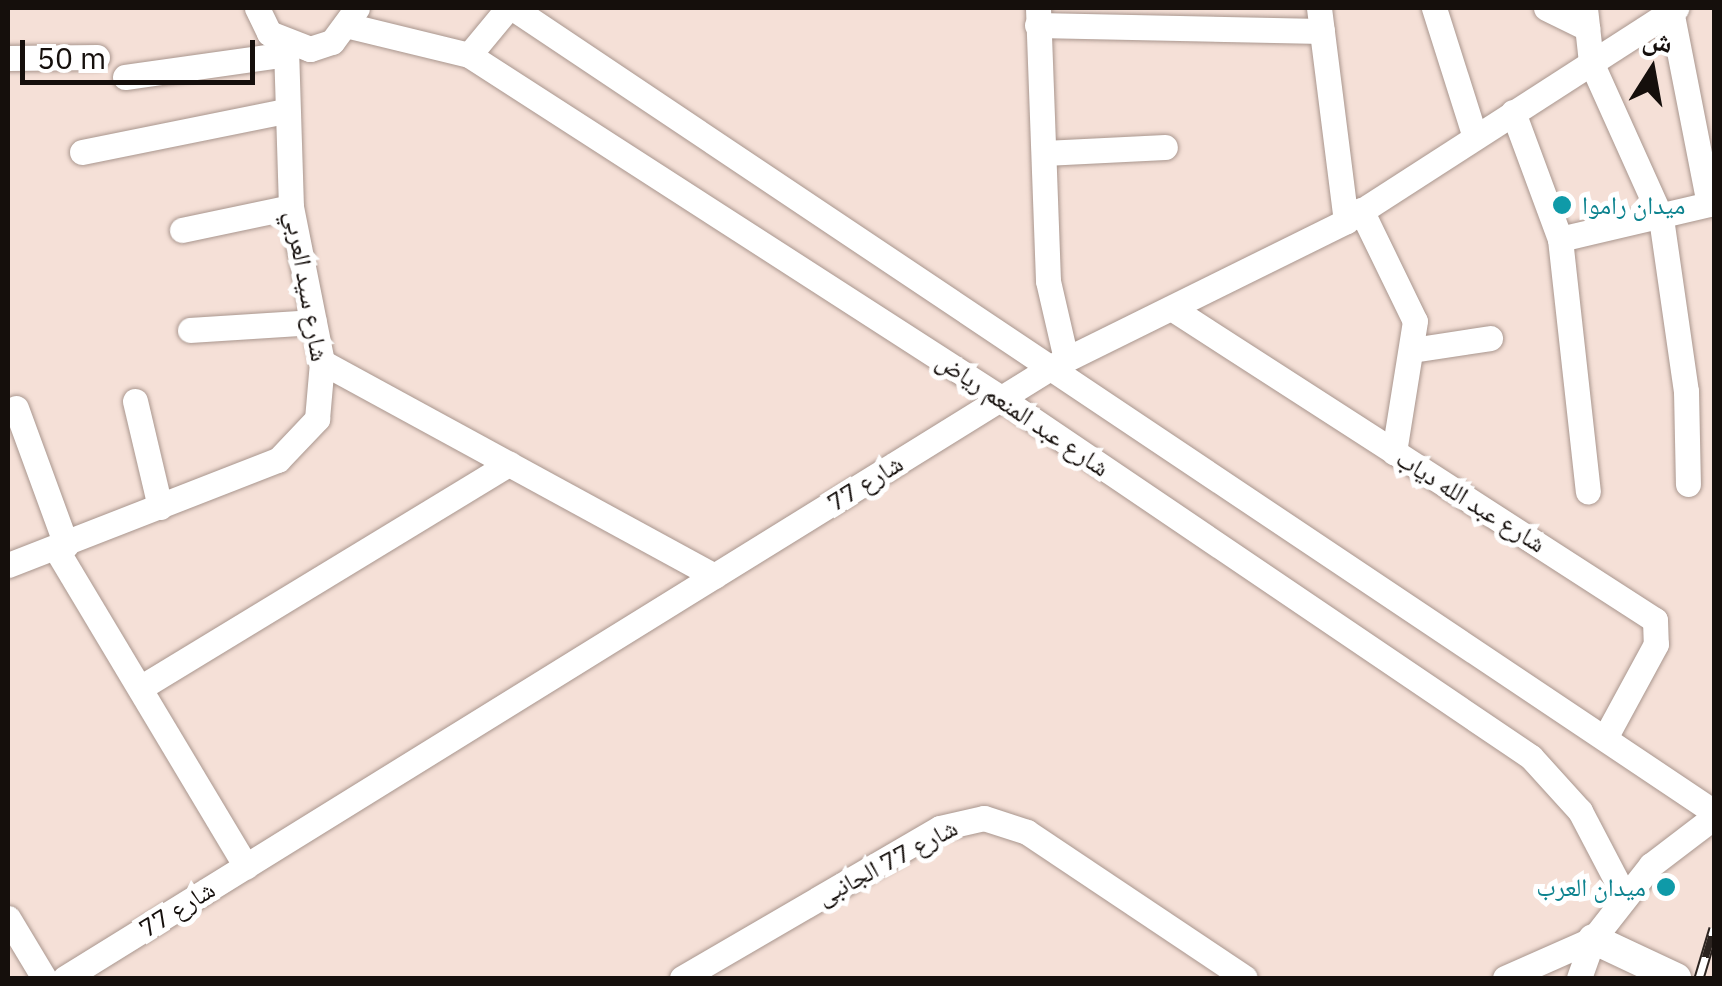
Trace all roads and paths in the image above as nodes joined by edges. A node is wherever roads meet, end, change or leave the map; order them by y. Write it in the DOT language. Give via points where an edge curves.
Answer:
graph roads {
  1 [pos="256,8"];
  2 [pos="510,8"];
  3 [pos="1434,8"];
  4 [pos="1546,8"];
  5 [pos="1674,9"];
  6 [pos="1038,16"];
  7 [pos="353,17"];
  8 [pos="1586,18"];
  9 [pos="1321,20"];
  10 [pos="286,50"];
  11 [pos="469,56"];
  12 [pos="97,57"];
  13 [pos="8,58"];
  14 [pos="1591,62"];
  15 [pos="126,77"];
  16 [pos="285,111"];
  17 [pos="1514,112"];
  18 [pos="1475,137"];
  19 [pos="1165,147"];
  20 [pos="82,152"];
  21 [pos="1044,153"];
  22 [pos="1708,158"];
  23 [pos="292,207"];
  24 [pos="1354,215"];
  25 [pos="1660,218"];
  26 [pos="182,230"];
  27 [pos="1560,239"];
  28 [pos="1176,311"];
  29 [pos="314,322"];
  30 [pos="190,330"];
  31 [pos="1490,338"];
  32 [pos="1412,350"];
  33 [pos="322,362"];
  34 [pos="1060,362"];
  35 [pos="1001,398"];
  36 [pos="136,401"];
  37 [pos="16,408"];
  38 [pos="1394,452"];
  39 [pos="510,464"];
  40 [pos="1688,484"];
  41 [pos="1588,491"];
  42 [pos="160,508"];
  43 [pos="61,547"];
  44 [pos="8,564"];
  45 [pos="715,576"];
  46 [pos="140,688"];
  47 [pos="1605,738"];
  48 [pos="1714,814"];
  49 [pos="246,866"];
  50 [pos="1625,897"];
  51 [pos="8,918"];
  52 [pos="1593,939"];
  53 [pos="44,978"];
  54 [pos="65,978"];
  55 [pos="682,978"];
  56 [pos="1245,978"];
  57 [pos="1505,978"];
  58 [pos="1580,978"];
  59 [pos="1676,978"];
  1 -- 10 [label="street"];
  2 -- 11 [label="street"];
  2 -- 34 [label="street"];
  3 -- 18 [label="street"];
  4 -- 8 [label="street"];
  5 -- 14 [label="street, شارع 77"];
  5 -- 22 [label="street"];
  6 -- 9 [label="street"];
  6 -- 21 [label="street"];
  7 -- 10 [label="street" via="310,49"];
  7 -- 11 [label="street, شارع عبد المنعم رياض"];
  8 -- 14 [label="street"];
  9 -- 24 [label="street"];
  10 -- 15 [label="street"];
  10 -- 16 [label="street, شارع سيد العربي"];
  11 -- 35 [label="street, شارع عبد المنعم رياض"];
  12 -- 13 [label="street"];
  14 -- 17 [label="street, شارع 77"];
  14 -- 25 [label="street"];
  16 -- 20 [label="street"];
  16 -- 23 [label="street, شارع سيد العربي"];
  17 -- 18 [label="street, شارع 77"];
  17 -- 27 [label="street"];
  18 -- 24 [label="street, شارع 77"];
  19 -- 21 [label="street"];
  21 -- 34 [label="street" via="1048,280"];
  22 -- 25 [label="street" via="1709,204"];
  23 -- 26 [label="street"];
  23 -- 29 [label="street, شارع سيد العربي"];
  24 -- 28 [label="street, شارع 77"];
  24 -- 32 [label="street" via="1408,292"];
  25 -- 27 [label="street"];
  25 -- 40 [label="street" via="1686,391"];
  27 -- 41 [label="street"];
  28 -- 34 [label="street, شارع 77"];
  28 -- 38 [label="street, شارع عبد الله دياب"];
  29 -- 30 [label="street"];
  29 -- 33 [label="street, شارع سيد العربي"];
  31 -- 32 [label="street"];
  32 -- 38 [label="street"];
  33 -- 39 [label="street"];
  33 -- 42 [label="street, شارع سيد العربي" via="317,419 300,443"];
  34 -- 35 [label="street, شارع 77"];
  34 -- 47 [label="street"];
  35 -- 45 [label="street, شارع 77"];
  35 -- 50 [label="street, شارع عبد المنعم رياض" via="1531,757 1580,811"];
  36 -- 42 [label="street"];
  37 -- 43 [label="street"];
  38 -- 47 [label="street, شارع عبد الله دياب" via="1655,620 1656,644"];
  39 -- 45 [label="street"];
  39 -- 46 [label="street"];
  42 -- 43 [label="street, شارع سيد العربي"];
  43 -- 44 [label="street, شارع سيد العربي"];
  43 -- 46 [label="street"];
  45 -- 49 [label="street, شارع 77"];
  46 -- 49 [label="street"];
  47 -- 48 [label="street"];
  48 -- 50 [label="street"];
  49 -- 54 [label="street, شارع 77"];
  50 -- 52 [label="street"];
  51 -- 53 [label="street"];
  52 -- 57 [label="street"];
  52 -- 58 [label="street"];
  52 -- 59 [label="street"];
  55 -- 56 [label="street, شارع 77 الجانبى" via="940,828 984,818 1027,832"];
}
